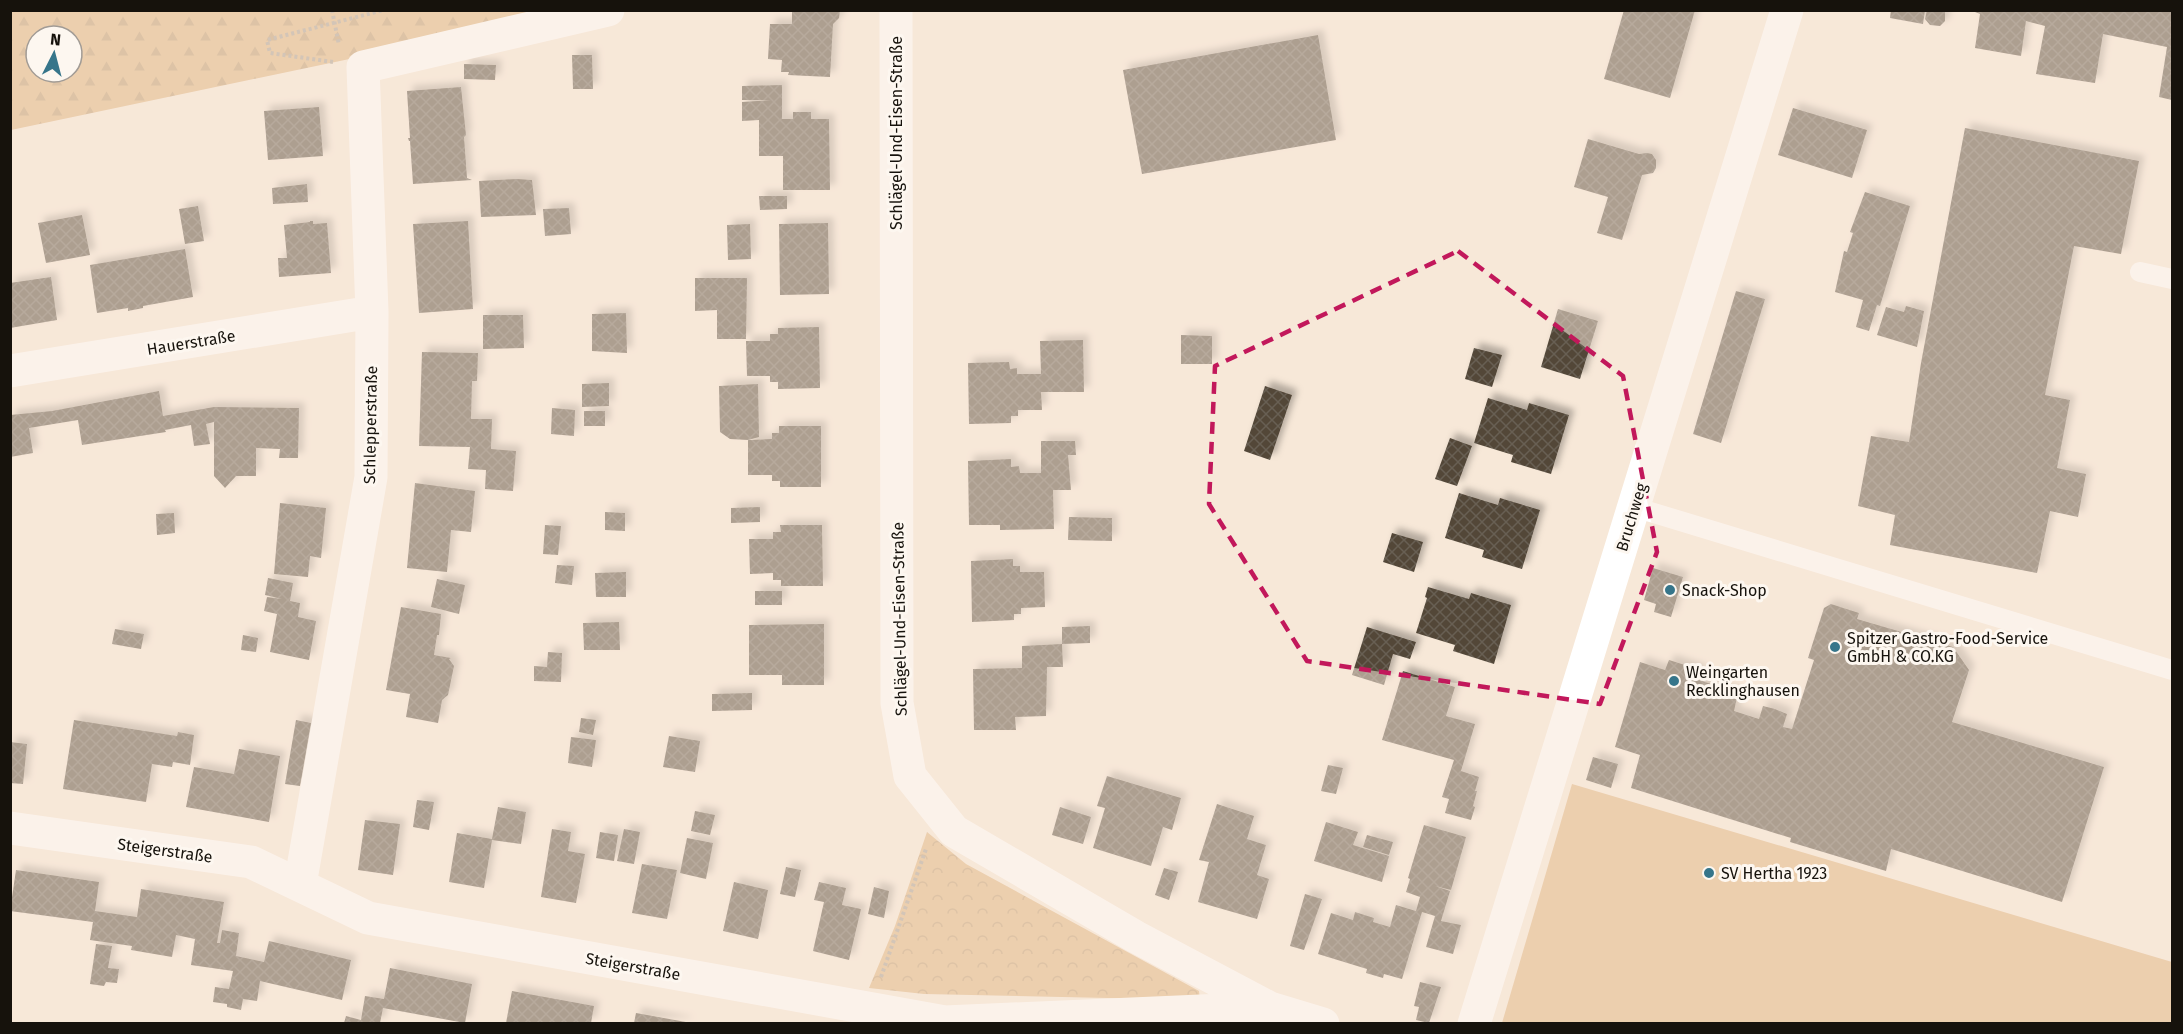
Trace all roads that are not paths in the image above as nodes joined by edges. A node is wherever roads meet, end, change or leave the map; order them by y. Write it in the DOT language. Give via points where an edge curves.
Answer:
graph roads {
  1 [pos="608,10"];
  2 [pos="896,10"];
  3 [pos="1788,10"];
  4 [pos="2140,272"];
  5 [pos="2172,279"];
  6 [pos="372,312"];
  7 [pos="10,371"];
  8 [pos="1634,507"];
  9 [pos="2172,670"];
  10 [pos="10,828"];
  11 [pos="300,885"];
  12 [pos="1270,1008"];
  13 [pos="1323,1023"];
  14 [pos="1474,1023"];
  1 -- 6 [label="street, Schlepperstraße" via="349,61"];
  2 -- 12 [label="street, Schlägel-Und-Eisen-Straße" via="897,703 910,776 954,831 1136,937"];
  3 -- 8 [label="street, Bruchweg"];
  4 -- 5 [label="lane"];
  6 -- 7 [label="street, Hauerstraße"];
  6 -- 11 [label="street, Schlepperstraße" via="371,477"];
  8 -- 9 [label="lane"];
  8 -- 14 [label="street, Bruchweg"];
  10 -- 11 [label="street, Steigerstraße" via="251,862"];
  11 -- 12 [label="street, Steigerstraße" via="368,918 945,1022"];
  12 -- 13 [label="street, Schlägel-Und-Eisen-Straße"];
}
